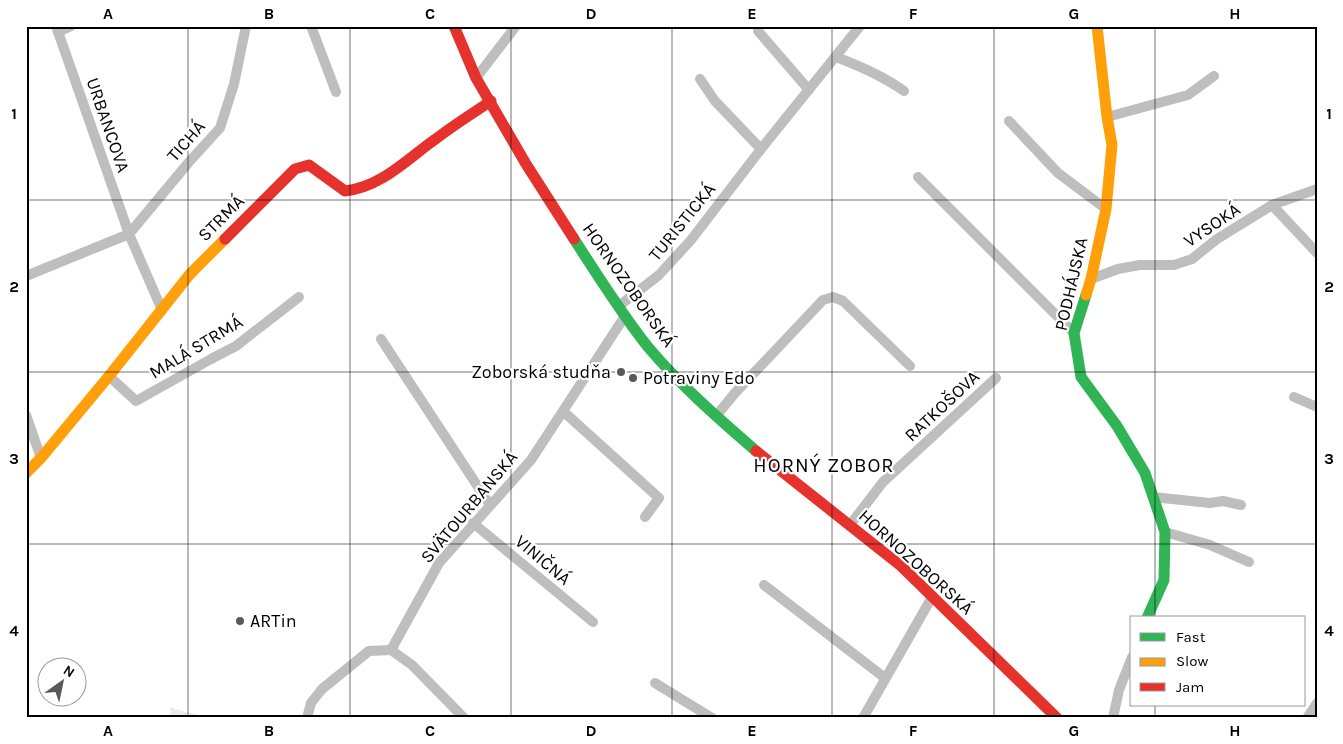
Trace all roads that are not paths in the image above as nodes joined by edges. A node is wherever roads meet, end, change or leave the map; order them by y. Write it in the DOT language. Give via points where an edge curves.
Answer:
graph roads {
  1 [pos="71,26"];
  2 [pos="246,26"];
  3 [pos="311,26"];
  4 [pos="454,26"];
  5 [pos="516,26"];
  6 [pos="860,26"];
  7 [pos="1097,26"];
  8 [pos="57,29"];
  9 [pos="758,32"];
  10 [pos="836,57"];
  11 [pos="1214,76"];
  12 [pos="476,78"];
  13 [pos="700,79"];
  14 [pos="809,90"];
  15 [pos="904,91"];
  16 [pos="336,92"];
  17 [pos="491,101"];
  18 [pos="1107,117"];
  19 [pos="1009,120"];
  20 [pos="760,149"];
  21 [pos="918,176"];
  22 [pos="1317,189"];
  23 [pos="1272,205"];
  24 [pos="1106,209"];
  25 [pos="129,234"];
  26 [pos="1317,253"];
  27 [pos="26,276"];
  28 [pos="1091,279"];
  29 [pos="299,297"];
  30 [pos="619,306"];
  31 [pos="162,310"];
  32 [pos="625,316"];
  33 [pos="1074,333"];
  34 [pos="381,339"];
  35 [pos="910,366"];
  36 [pos="110,376"];
  37 [pos="996,378"];
  38 [pos="1294,397"];
  39 [pos="1317,407"];
  40 [pos="564,412"];
  41 [pos="26,414"];
  42 [pos="716,416"];
  43 [pos="41,458"];
  44 [pos="26,473"];
  45 [pos="1153,497"];
  46 [pos="490,505"];
  47 [pos="1241,505"];
  48 [pos="645,517"];
  49 [pos="473,523"];
  50 [pos="850,525"];
  51 [pos="1165,532"];
  52 [pos="1249,562"];
  53 [pos="764,585"];
  54 [pos="932,597"];
  55 [pos="1148,616"];
  56 [pos="593,622"];
  57 [pos="391,650"];
  58 [pos="1130,662"];
  59 [pos="885,678"];
  60 [pos="655,683"];
  61 [pos="1317,703"];
  62 [pos="307,718"];
  63 [pos="464,718"];
  64 [pos="712,718"];
  65 [pos="863,718"];
  66 [pos="1057,718"];
  67 [pos="1113,718"];
  68 [pos="1307,718"];
  1 -- 8 [label="street"];
  2 -- 25 [label="street, TICHÁ" via="234,84 220,128"];
  3 -- 16 [label="street"];
  4 -- 12 [label="street, HORNOZOBORSKÁ"];
  5 -- 12 [label="street"];
  6 -- 10 [label="street, TURISTICKÁ"];
  7 -- 18 [label="street, PODHÁJSKA"];
  8 -- 25 [label="street, URBANCOVA"];
  9 -- 14 [label="street"];
  10 -- 14 [label="street, TURISTICKÁ"];
  10 -- 15 [label="street" via="880,76"];
  11 -- 18 [label="street" via="1188,95"];
  12 -- 17 [label="street, HORNOZOBORSKÁ"];
  13 -- 20 [label="street" via="715,101"];
  14 -- 20 [label="street, TURISTICKÁ"];
  17 -- 30 [label="street, HORNOZOBORSKÁ" via="526,164"];
  17 -- 31 [label="street, STRMÁ" via="383,179 355,190 345,191 309,165 295,169 190,274"];
  18 -- 24 [label="street, PODHÁJSKA" via="1112,145"];
  19 -- 24 [label="street" via="1058,173"];
  20 -- 30 [label="street, TURISTICKÁ" via="691,240 659,275"];
  21 -- 33 [label="street"];
  22 -- 23 [label="street, VYSOKÁ"];
  23 -- 26 [label="street"];
  23 -- 28 [label="street, VYSOKÁ" via="1217,239 1192,259 1174,265 1118,269"];
  24 -- 28 [label="street, PODHÁJSKA"];
  25 -- 27 [label="street"];
  25 -- 31 [label="street, URBANCOVA"];
  28 -- 33 [label="street, PODHÁJSKA"];
  29 -- 36 [label="street, MALÁ STRMÁ" via="236,346 136,401"];
  30 -- 32 [label="street, HORNOZOBORSKÁ"];
  31 -- 36 [label="street, STRMÁ"];
  32 -- 40 [label="street, SVÄTOURBANSKÁ"];
  32 -- 42 [label="street, HORNOZOBORSKÁ" via="667,368"];
  33 -- 45 [label="street, PODHÁJSKA" via="1080,376 1121,434 1144,473"];
  34 -- 46 [label="street"];
  35 -- 42 [label="street" via="843,301 833,297 823,300"];
  36 -- 43 [label="street, STRMÁ"];
  37 -- 50 [label="street, RATKOŠOVA" via="883,482"];
  38 -- 39 [label="street"];
  40 -- 46 [label="street, SVÄTOURBANSKÁ" via="531,460"];
  40 -- 48 [label="street" via="659,498"];
  41 -- 43 [label="street"];
  42 -- 50 [label="street, HORNOZOBORSKÁ"];
  43 -- 44 [label="street, STRMÁ"];
  45 -- 47 [label="street"];
  45 -- 51 [label="street, PODHÁJSKA"];
  46 -- 49 [label="street, SVÄTOURBANSKÁ"];
  49 -- 56 [label="street, VINIČNÁ"];
  49 -- 57 [label="street, SVÄTOURBANSKÁ" via="439,563"];
  50 -- 54 [label="street, HORNOZOBORSKÁ"];
  51 -- 52 [label="street" via="1210,545"];
  51 -- 55 [label="street, PODHÁJSKA" via="1164,580"];
  53 -- 59 [label="street"];
  54 -- 59 [label="street"];
  54 -- 66 [label="street, HORNOZOBORSKÁ"];
  57 -- 62 [label="street" via="369,651 322,689 310,703"];
  57 -- 63 [label="street" via="412,664"];
  58 -- 67 [label="street"];
  59 -- 65 [label="street"];
  60 -- 64 [label="street"];
  61 -- 68 [label="street"];
}
